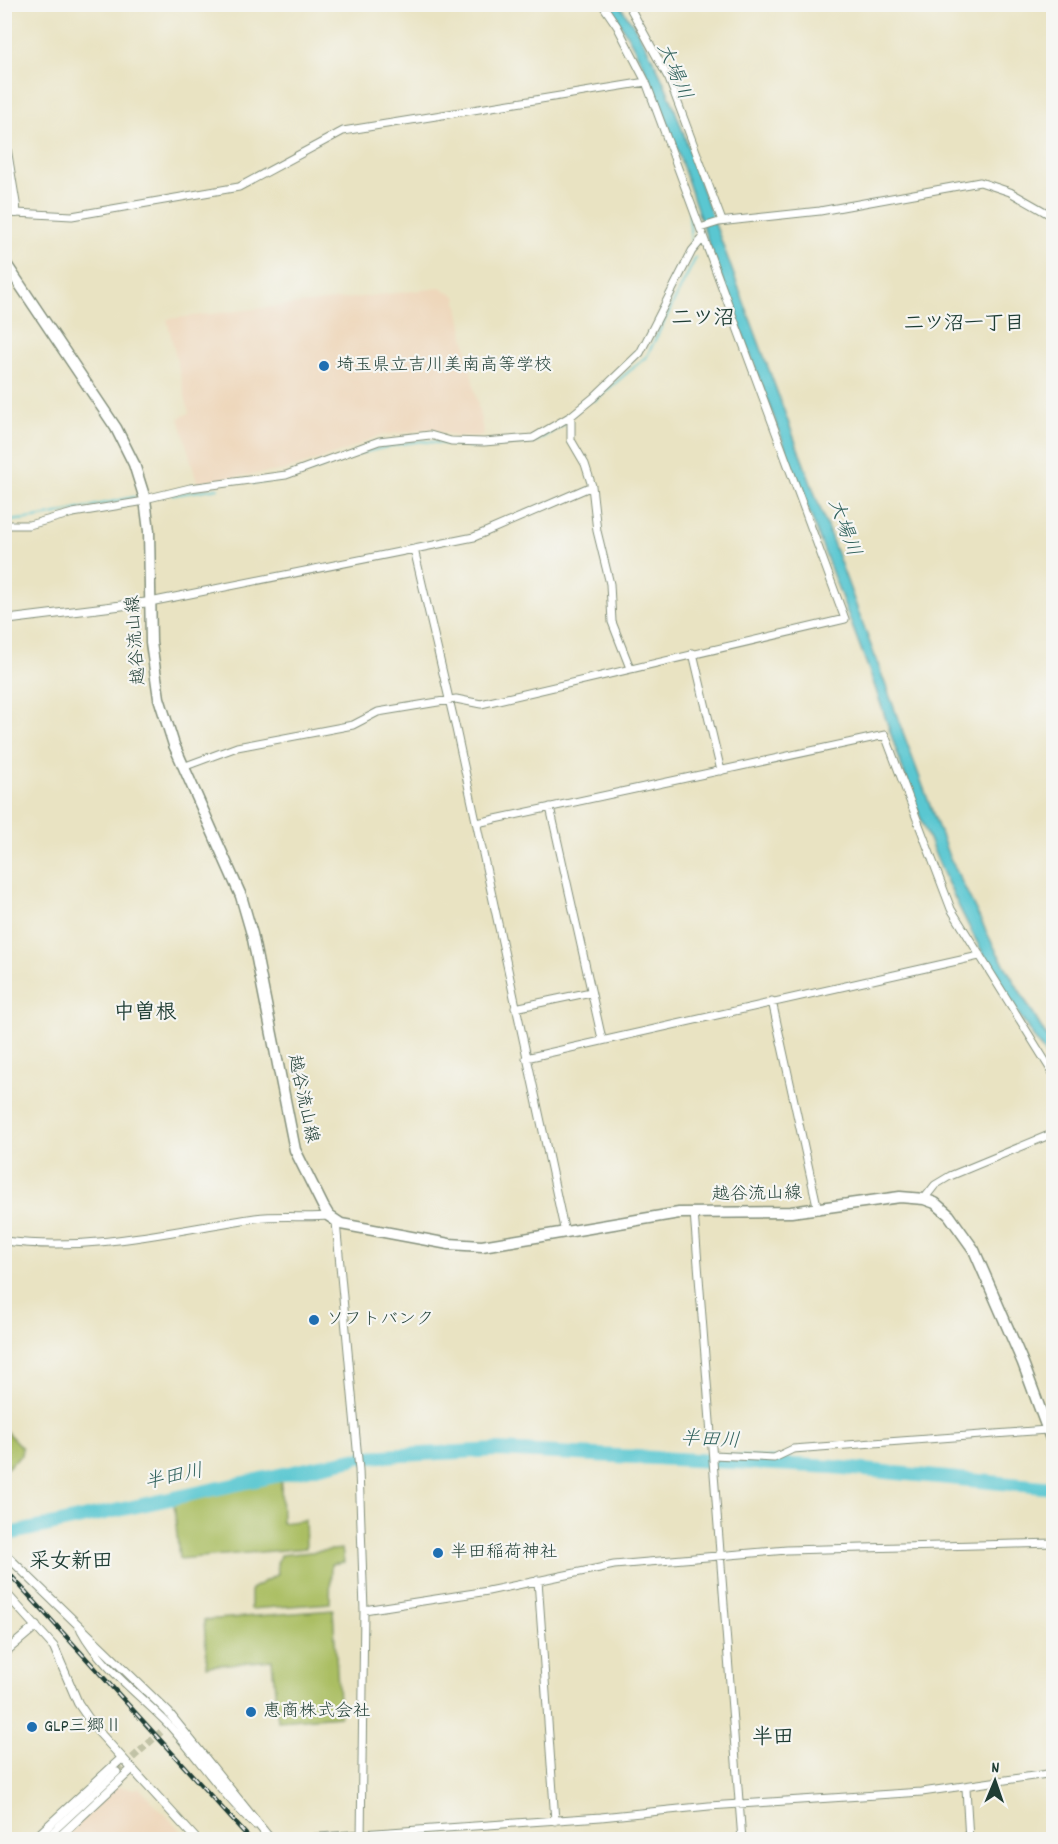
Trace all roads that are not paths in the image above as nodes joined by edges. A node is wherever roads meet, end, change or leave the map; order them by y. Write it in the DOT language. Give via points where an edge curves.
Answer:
graph roads {
  1 [pos="602,4"];
  2 [pos="628,4"];
  3 [pos="646,82"];
  4 [pos="4,133"];
  5 [pos="4,212"];
  6 [pos="16,213"];
  7 [pos="1053,217"];
  8 [pos="721,221"];
  9 [pos="701,228"];
  10 [pos="703,238"];
  11 [pos="4,261"];
  12 [pos="571,419"];
  13 [pos="592,486"];
  14 [pos="145,500"];
  15 [pos="4,525"];
  16 [pos="414,549"];
  17 [pos="150,602"];
  18 [pos="4,620"];
  19 [pos="693,653"];
  20 [pos="630,668"];
  21 [pos="449,699"];
  22 [pos="183,767"];
  23 [pos="721,771"];
  24 [pos="550,807"];
  25 [pos="477,823"];
  26 [pos="980,956"];
  27 [pos="591,992"];
  28 [pos="772,1002"];
  29 [pos="515,1008"];
  30 [pos="602,1039"];
  31 [pos="526,1058"];
  32 [pos="1053,1075"];
  33 [pos="1053,1132"];
  34 [pos="924,1199"];
  35 [pos="818,1210"];
  36 [pos="694,1212"];
  37 [pos="332,1219"];
  38 [pos="565,1233"];
  39 [pos="4,1241"];
  40 [pos="1047,1430"];
  41 [pos="1053,1447"];
  42 [pos="713,1459"];
  43 [pos="1053,1543"];
  44 [pos="4,1553"];
  45 [pos="720,1557"];
  46 [pos="538,1580"];
  47 [pos="4,1591"];
  48 [pos="364,1610"];
  49 [pos="79,1625"];
  50 [pos="36,1626"];
  51 [pos="4,1653"];
  52 [pos="168,1725"];
  53 [pos="162,1731"];
  54 [pos="122,1758"];
  55 [pos="132,1769"];
  56 [pos="117,1772"];
  57 [pos="1053,1773"];
  58 [pos="966,1788"];
  59 [pos="739,1804"];
  60 [pos="555,1821"];
  61 [pos="262,1829"];
  62 [pos="362,1836"];
  63 [pos="33,1839"];
  64 [pos="44,1839"];
  65 [pos="56,1839"];
  66 [pos="197,1839"];
  67 [pos="271,1839"];
  68 [pos="277,1839"];
  69 [pos="742,1839"];
  70 [pos="969,1839"];
  1 -- 3 [label="street"];
  2 -- 8 [label="street" via="669,79"];
  3 -- 6 [label="street" via="343,131 239,187 72,216"];
  3 -- 9 [label="street"];
  4 -- 6 [label="street"];
  5 -- 6 [label="street"];
  7 -- 8 [label="street" via="999,186 980,182 820,211"];
  8 -- 9 [label="street"];
  9 -- 10 [label="street"];
  10 -- 12 [label="street" via="692,251 640,353"];
  10 -- 19 [label="street" via="844,620"];
  11 -- 14 [label="main road, 越谷流山線" via="123,440"];
  12 -- 13 [label="street" via="571,440"];
  12 -- 14 [label="street" via="533,438 484,442 451,441 430,435 379,441 286,474 190,488"];
  13 -- 16 [label="street" via="474,537"];
  13 -- 20 [label="street" via="597,531 610,584 612,622"];
  14 -- 15 [label="street" via="29,525"];
  14 -- 17 [label="main road, 越谷流山線"];
  16 -- 17 [label="street"];
  16 -- 21 [label="street"];
  17 -- 18 [label="street"];
  17 -- 22 [label="main road, 越谷流山線" via="159,698"];
  19 -- 20 [label="street"];
  19 -- 23 [label="street"];
  20 -- 21 [label="street" via="481,704"];
  21 -- 22 [label="street" via="378,712 353,725 237,747"];
  21 -- 25 [label="street"];
  22 -- 37 [label="main road, 越谷流山線" via="241,896 292,1140"];
  23 -- 24 [label="street"];
  23 -- 26 [label="street" via="885,735 951,909"];
  24 -- 25 [label="street"];
  24 -- 27 [label="street"];
  25 -- 29 [label="street"];
  26 -- 28 [label="street"];
  26 -- 32 [label="street"];
  27 -- 29 [label="street"];
  27 -- 30 [label="street"];
  28 -- 30 [label="street"];
  28 -- 35 [label="street"];
  29 -- 31 [label="street"];
  30 -- 31 [label="street"];
  31 -- 38 [label="street"];
  33 -- 34 [label="street" via="951,1176 935,1185"];
  34 -- 35 [label="main road, 越谷流山線" via="900,1197"];
  34 -- 40 [label="main road" via="949,1215 974,1250"];
  35 -- 36 [label="main road, 越谷流山線"];
  36 -- 38 [label="main road, 越谷流山線"];
  36 -- 42 [label="street"];
  37 -- 38 [label="main road, 越谷流山線" via="471,1246"];
  37 -- 39 [label="street" via="256,1218 98,1244"];
  37 -- 48 [label="street" via="352,1372"];
  40 -- 41 [label="main road"];
  40 -- 42 [label="street" via="793,1449 774,1458"];
  42 -- 45 [label="street"];
  43 -- 45 [label="street" via="834,1548"];
  44 -- 49 [label="street"];
  45 -- 46 [label="street" via="614,1565"];
  45 -- 59 [label="street"];
  46 -- 48 [label="street"];
  46 -- 60 [label="street"];
  47 -- 50 [label="street"];
  48 -- 62 [label="street"];
  49 -- 52 [label="street" via="90,1647"];
  49 -- 61 [label="street" via="168,1712"];
  50 -- 51 [label="street"];
  50 -- 54 [label="street" via="58,1655 86,1717"];
  52 -- 53 [label="street"];
  52 -- 61 [label="street" via="240,1812"];
  54 -- 55 [label="street"];
  54 -- 63 [label="street"];
  55 -- 65 [label="street"];
  55 -- 66 [label="street"];
  56 -- 64 [label="street"];
  57 -- 58 [label="street"];
  58 -- 59 [label="street"];
  58 -- 70 [label="street"];
  59 -- 60 [label="street"];
  59 -- 69 [label="street"];
  60 -- 62 [label="street"];
  61 -- 67 [label="street"];
  62 -- 68 [label="street"];
}
